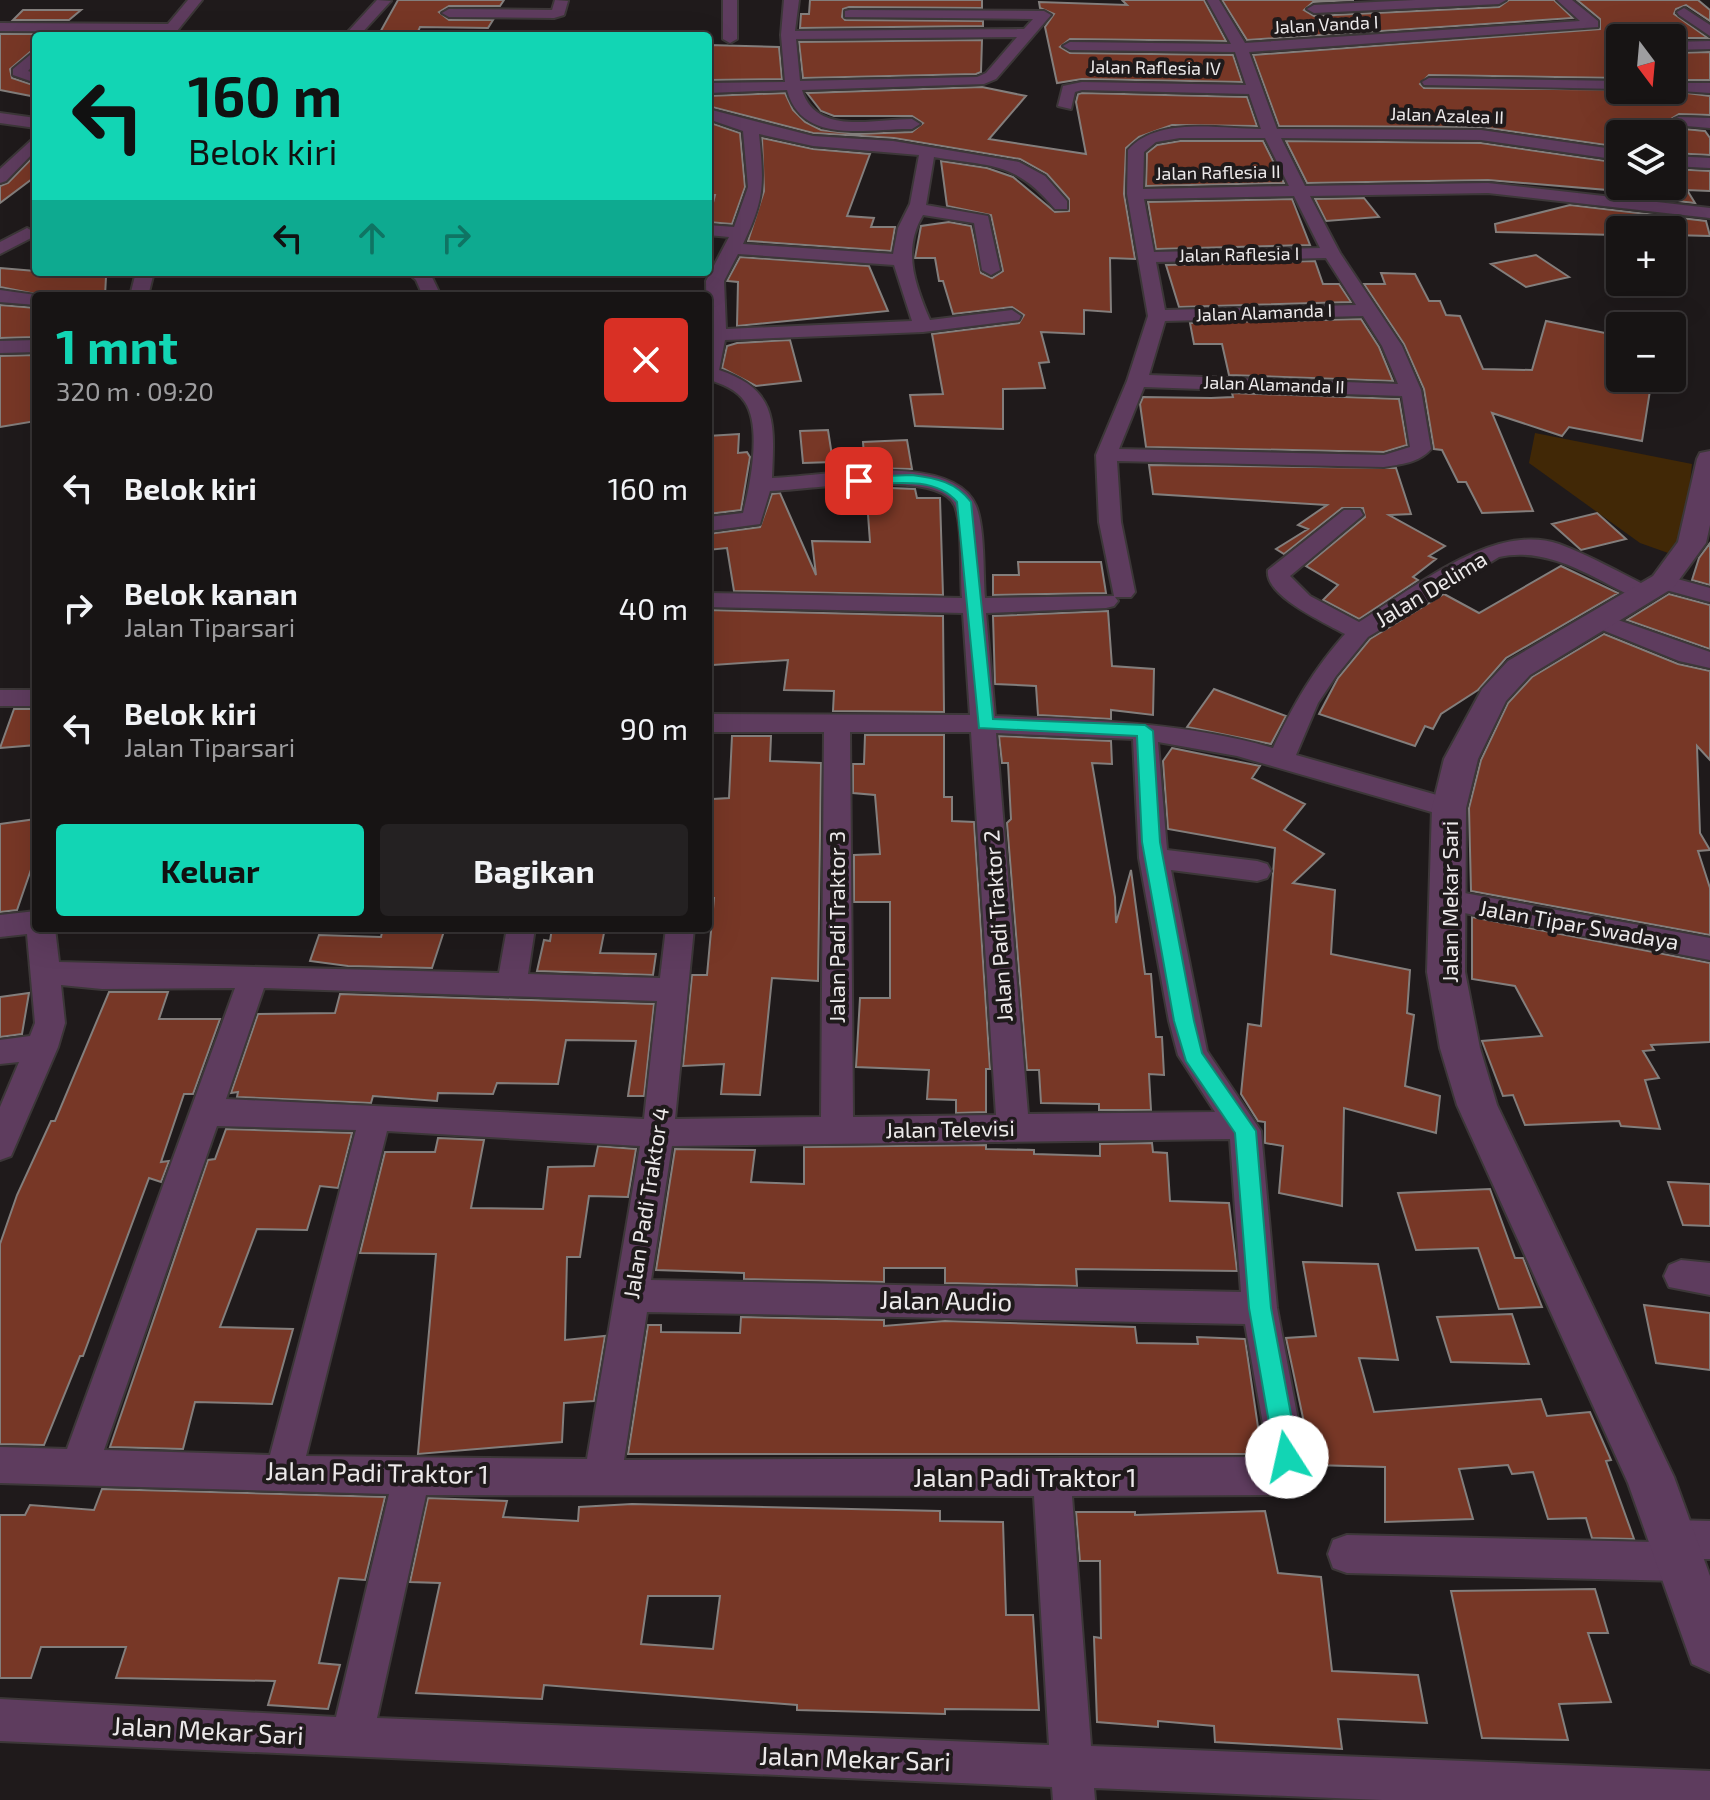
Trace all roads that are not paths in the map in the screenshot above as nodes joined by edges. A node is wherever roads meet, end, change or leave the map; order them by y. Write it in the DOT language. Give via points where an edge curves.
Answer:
graph roads {
  1 [pos="195,0"];
  2 [pos="730,0"];
  3 [pos="792,0"];
  4 [pos="1499,0"];
  5 [pos="1564,0"];
  6 [pos="384,1"];
  7 [pos="561,1"];
  8 [pos="1213,1"];
  9 [pos="1044,7"];
  10 [pos="1684,12"];
  11 [pos="449,13"];
  12 [pos="850,14"];
  13 [pos="1325,21"];
  14 [pos="8,26"];
  15 [pos="61,31"];
  16 [pos="171,32"];
  17 [pos="355,32"];
  18 [pos="1710,32"];
  19 [pos="1030,33"];
  20 [pos="788,35"];
  21 [pos="0,37"];
  22 [pos="730,39"];
  23 [pos="1710,45"];
  24 [pos="1070,46"];
  25 [pos="1686,46"];
  26 [pos="1241,48"];
  27 [pos="32,58"];
  28 [pos="712,73"];
  29 [pos="32,77"];
  30 [pos="792,80"];
  31 [pos="1429,82"];
  32 [pos="1606,85"];
  33 [pos="1686,87"];
  34 [pos="712,88"];
  35 [pos="1710,88"];
  36 [pos="1258,90"];
  37 [pos="1066,106"];
  38 [pos="712,115"];
  39 [pos="0,118"];
  40 [pos="1686,122"];
  41 [pos="32,123"];
  42 [pos="1710,123"];
  43 [pos="912,124"];
  44 [pos="32,127"];
  45 [pos="751,128"];
  46 [pos="1271,135"];
  47 [pos="32,145"];
  48 [pos="0,153"];
  49 [pos="1606,153"];
  50 [pos="927,155"];
  51 [pos="1686,162"];
  52 [pos="1710,163"];
  53 [pos="0,179"];
  54 [pos="24,179"];
  55 [pos="1301,192"];
  56 [pos="1135,194"];
  57 [pos="1061,205"];
  58 [pos="917,209"];
  59 [pos="1710,213"];
  60 [pos="712,231"];
  61 [pos="27,238"];
  62 [pos="735,240"];
  63 [pos="0,249"];
  64 [pos="1331,253"];
  65 [pos="1146,257"];
  66 [pos="901,260"];
  67 [pos="991,270"];
  68 [pos="0,296"];
  69 [pos="32,299"];
  70 [pos="1371,310"];
  71 [pos="1012,316"];
  72 [pos="1157,316"];
  73 [pos="923,326"];
  74 [pos="717,335"];
  75 [pos="32,346"];
  76 [pos="0,347"];
  77 [pos="712,356"];
  78 [pos="712,374"];
  79 [pos="1137,381"];
  80 [pos="1411,390"];
  81 [pos="1106,455"];
  82 [pos="1710,459"];
  83 [pos="761,485"];
  84 [pos="1352,515"];
  85 [pos="712,524"];
  86 [pos="1654,588"];
  87 [pos="1710,595"];
  88 [pos="712,600"];
  89 [pos="974,606"];
  90 [pos="1598,620"];
  91 [pos="1360,632"];
  92 [pos="1710,660"];
  93 [pos="0,698"];
  94 [pos="32,698"];
  95 [pos="712,723"];
  96 [pos="837,724"];
  97 [pos="985,724"];
  98 [pos="1145,731"];
  99 [pos="1281,760"];
  100 [pos="1449,808"];
  101 [pos="1153,858"];
  102 [pos="1257,871"];
  103 [pos="1448,901"];
  104 [pos="32,922"];
  105 [pos="0,926"];
  106 [pos="41,932"];
  107 [pos="520,932"];
  108 [pos="680,932"];
  109 [pos="1710,949"];
  110 [pos="43,972"];
  111 [pos="84,976"];
  112 [pos="254,976"];
  113 [pos="512,985"];
  114 [pos="674,990"];
  115 [pos="46,1035"];
  116 [pos="0,1052"];
  117 [pos="206,1112"];
  118 [pos="375,1117"];
  119 [pos="1242,1125"];
  120 [pos="1013,1128"];
  121 [pos="837,1130"];
  122 [pos="658,1133"];
  123 [pos="0,1146"];
  124 [pos="632,1296"];
  125 [pos="1260,1308"];
  126 [pos="0,1465"];
  127 [pos="79,1468"];
  128 [pos="284,1471"];
  129 [pos="412,1475"];
  130 [pos="603,1477"];
  131 [pos="1052,1478"];
  132 [pos="1688,1547"];
  133 [pos="1347,1554"];
  134 [pos="1710,1646"];
  135 [pos="0,1720"];
  136 [pos="352,1738"];
  137 [pos="1073,1784"];
  138 [pos="1710,1792"];
  1 -- 16 [label="street"];
  2 -- 22 [label="street"];
  3 -- 20 [label="street"];
  4 -- 13 [label="street"];
  5 -- 13 [label="street, Jalan Vanda I" via="1593,23 1585,27"];
  6 -- 17 [label="street"];
  7 -- 11 [label="street" via="554,14"];
  8 -- 26 [label="street"];
  9 -- 12 [label="street"];
  9 -- 19 [label="street"];
  10 -- 18 [label="street"];
  13 -- 26 [label="street, Jalan Vanda I"];
  14 -- 15 [label="street"];
  14 -- 21 [label="street"];
  15 -- 16 [label="street"];
  19 -- 20 [label="street"];
  19 -- 30 [label="street" via="991,76 979,81"];
  20 -- 30 [label="street"];
  23 -- 25 [label="street"];
  24 -- 26 [label="street, Jalan Vanda I"];
  26 -- 36 [label="street"];
  27 -- 29 [label="street" via="18,72"];
  28 -- 30 [label="street"];
  30 -- 34 [label="street"];
  30 -- 43 [label="street" via="814,120"];
  31 -- 32 [label="street"];
  33 -- 35 [label="street"];
  36 -- 37 [label="street, Jalan Raflesia IV" via="1082,86 1068,89"];
  36 -- 46 [label="street"];
  38 -- 45 [label="street"];
  39 -- 41 [label="street"];
  40 -- 42 [label="street"];
  44 -- 48 [label="street"];
  45 -- 50 [label="street"];
  45 -- 62 [label="street" via="756,187"];
  46 -- 49 [label="street, Jalan Azalea II" via="1481,135"];
  46 -- 55 [label="street"];
  46 -- 56 [label="street, Jalan Azalea II" via="1180,133 1151,138 1136,150"];
  47 -- 53 [label="street"];
  50 -- 57 [label="street" via="1013,165 1039,179"];
  50 -- 58 [label="street"];
  51 -- 52 [label="street"];
  53 -- 54 [label="street"];
  55 -- 56 [label="street, Jalan Raflesia II"];
  55 -- 59 [label="street, Jalan Raflesia II" via="1488,188"];
  55 -- 64 [label="street"];
  56 -- 65 [label="street"];
  58 -- 66 [label="street"];
  58 -- 67 [label="street" via="982,220"];
  60 -- 62 [label="street"];
  61 -- 63 [label="street"];
  62 -- 66 [label="street"];
  62 -- 74 [label="street" via="713,292"];
  64 -- 65 [label="street, Jalan Raflesia I"];
  64 -- 70 [label="street"];
  65 -- 72 [label="street"];
  66 -- 73 [label="street"];
  68 -- 69 [label="street"];
  70 -- 72 [label="street, Jalan Alamanda I"];
  70 -- 80 [label="street"];
  71 -- 73 [label="street"];
  72 -- 79 [label="street"];
  73 -- 74 [label="street"];
  74 -- 77 [label="street"];
  75 -- 76 [label="street"];
  78 -- 83 [label="street" via="742,384 763,417"];
  79 -- 80 [label="street, Jalan Alamanda II"];
  79 -- 81 [label="street"];
  80 -- 81 [label="street" via="1421,449 1409,456 1384,461"];
  81 -- 89 [label="street" via="1115,596"];
  82 -- 86 [label="street, Jalan Mekar Sari" via="1692,543"];
  83 -- 85 [label="street" via="752,519"];
  83 -- 89 [label="street, Jalan Padi Traktor 2" via="912,479 946,486 967,509"];
  84 -- 91 [label="street" via="1279,570 1278,577 1302,601"];
  86 -- 87 [label="street, Jalan Delima"];
  86 -- 90 [label="street, Jalan Mekar Sari"];
  86 -- 91 [label="street, Jalan Delima" via="1551,549 1519,546 1492,552"];
  88 -- 89 [label="street"];
  89 -- 97 [label="street, Jalan Padi Traktor 2"];
  90 -- 92 [label="street"];
  90 -- 100 [label="street, Jalan Mekar Sari" via="1519,668 1493,696 1461,759"];
  91 -- 99 [label="street, Jalan Delima" via="1306,703"];
  93 -- 94 [label="street"];
  95 -- 96 [label="street"];
  96 -- 97 [label="street"];
  96 -- 121 [label="street, Jalan Padi Traktor 3"];
  97 -- 98 [label="street"];
  97 -- 120 [label="street, Jalan Padi Traktor 2"];
  98 -- 99 [label="street"];
  98 -- 101 [label="street, Jalan Padi Traktor 1"];
  99 -- 100 [label="street"];
  100 -- 103 [label="street, Jalan Mekar Sari"];
  101 -- 102 [label="street"];
  101 -- 119 [label="street, Jalan Padi Traktor 1" via="1193,1055"];
  103 -- 109 [label="street, Jalan Tipar Swadaya"];
  103 -- 132 [label="street, Jalan Mekar Sari" via="1446,972 1477,1105 1650,1477"];
  104 -- 105 [label="street"];
  106 -- 110 [label="street"];
  107 -- 113 [label="street"];
  108 -- 114 [label="street, Jalan Padi Traktor 4"];
  110 -- 111 [label="street"];
  110 -- 115 [label="street"];
  111 -- 112 [label="street"];
  111 -- 115 [label="street"];
  112 -- 113 [label="street"];
  112 -- 117 [label="street"];
  113 -- 114 [label="street"];
  114 -- 122 [label="street, Jalan Padi Traktor 4"];
  115 -- 116 [label="street"];
  115 -- 123 [label="street"];
  117 -- 118 [label="street, Jalan Televisi"];
  117 -- 127 [label="street"];
  118 -- 122 [label="street, Jalan Televisi"];
  118 -- 128 [label="street"];
  119 -- 120 [label="street, Jalan Televisi"];
  119 -- 125 [label="street, Jalan Padi Traktor 1"];
  120 -- 121 [label="street, Jalan Televisi"];
  121 -- 122 [label="street, Jalan Televisi"];
  122 -- 124 [label="street, Jalan Padi Traktor 4"];
  124 -- 125 [label="street, Jalan Audio"];
  124 -- 130 [label="street, Jalan Padi Traktor 4"];
  125 -- 131 [label="street, Jalan Padi Traktor 1" via="1287,1457 1281,1473"];
  126 -- 127 [label="street, Jalan Padi Traktor 1"];
  127 -- 128 [label="street, Jalan Padi Traktor 1"];
  128 -- 129 [label="street, Jalan Padi Traktor 1"];
  129 -- 130 [label="street, Jalan Padi Traktor 1"];
  129 -- 136 [label="street"];
  130 -- 131 [label="street, Jalan Padi Traktor 1"];
  131 -- 137 [label="street"];
  132 -- 133 [label="street"];
  132 -- 134 [label="street, Jalan Mekar Sari"];
  135 -- 136 [label="street, Jalan Mekar Sari"];
  136 -- 137 [label="street, Jalan Mekar Sari"];
  137 -- 138 [label="street, Jalan Mekar Sari"];
}
